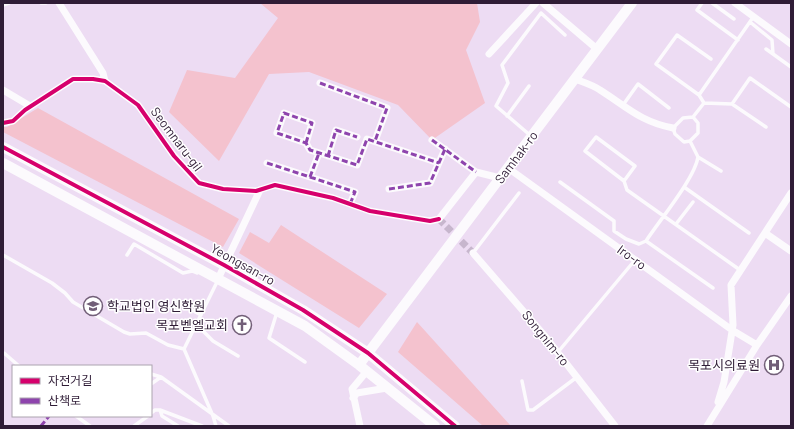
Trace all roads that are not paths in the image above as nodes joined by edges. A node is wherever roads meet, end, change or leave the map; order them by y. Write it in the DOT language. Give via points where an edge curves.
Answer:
graph roads {
  1 [pos="9,3"];
  2 [pos="41,3"];
  3 [pos="46,3"];
  4 [pos="59,3"];
  5 [pos="536,3"];
  6 [pos="543,3"];
  7 [pos="632,3"];
  8 [pos="702,3"];
  9 [pos="712,3"];
  10 [pos="736,3"];
  11 [pos="3,5"];
  12 [pos="734,19"];
  13 [pos="752,19"];
  14 [pos="565,35"];
  15 [pos="738,40"];
  16 [pos="791,44"];
  17 [pos="597,49"];
  18 [pos="766,49"];
  19 [pos="489,54"];
  20 [pos="773,54"];
  21 [pos="710,59"];
  22 [pos="791,67"];
  23 [pos="575,79"];
  24 [pos="105,82"];
  25 [pos="320,83"];
  26 [pos="529,86"];
  27 [pos="3,90"];
  28 [pos="699,95"];
  29 [pos="704,103"];
  30 [pos="732,104"];
  31 [pos="30,106"];
  32 [pos="623,106"];
  33 [pos="791,107"];
  34 [pos="669,108"];
  35 [pos="507,116"];
  36 [pos="693,117"];
  37 [pos="3,123"];
  38 [pos="766,126"];
  39 [pos="673,128"];
  40 [pos="356,137"];
  41 [pos="531,137"];
  42 [pos="432,140"];
  43 [pos="375,141"];
  44 [pos="690,141"];
  45 [pos="306,143"];
  46 [pos="3,147"];
  47 [pos="445,149"];
  48 [pos="319,153"];
  49 [pos="328,156"];
  50 [pos="698,157"];
  51 [pos="3,163"];
  52 [pos="267,163"];
  53 [pos="439,163"];
  54 [pos="508,168"];
  55 [pos="721,171"];
  56 [pos="476,172"];
  57 [pos="310,177"];
  58 [pos="500,178"];
  59 [pos="624,181"];
  60 [pos="560,182"];
  61 [pos="684,187"];
  62 [pos="389,189"];
  63 [pos="260,190"];
  64 [pos="519,193"];
  65 [pos="791,193"];
  66 [pos="693,202"];
  67 [pos="350,204"];
  68 [pos="783,205"];
  69 [pos="791,207"];
  70 [pos="663,216"];
  71 [pos="676,224"];
  72 [pos="749,233"];
  73 [pos="765,233"];
  74 [pos="646,241"];
  75 [pos="791,250"];
  76 [pos="473,253"];
  77 [pos="3,255"];
  78 [pos="127,255"];
  79 [pos="635,260"];
  80 [pos="224,265"];
  81 [pos="740,270"];
  82 [pos="217,281"];
  83 [pos="713,288"];
  84 [pos="791,296"];
  85 [pos="174,300"];
  86 [pos="277,311"];
  87 [pos="201,315"];
  88 [pos="196,324"];
  89 [pos="732,330"];
  90 [pos="757,345"];
  91 [pos="184,350"];
  92 [pos="558,352"];
  93 [pos="4,353"];
  94 [pos="368,354"];
  95 [pos="238,356"];
  96 [pos="305,362"];
  97 [pos="18,365"];
  98 [pos="363,368"];
  99 [pos="152,374"];
  100 [pos="161,377"];
  101 [pos="577,377"];
  102 [pos="522,381"];
  103 [pos="152,383"];
  104 [pos="388,388"];
  105 [pos="353,398"];
  106 [pos="160,410"];
  107 [pos="152,412"];
  108 [pos="213,416"];
  109 [pos="77,417"];
  110 [pos="147,417"];
  111 [pos="710,418"];
  112 [pos="90,426"];
  113 [pos="134,426"];
  114 [pos="178,426"];
  115 [pos="202,426"];
  116 [pos="216,426"];
  117 [pos="229,426"];
  118 [pos="360,426"];
  119 [pos="435,426"];
  120 [pos="455,426"];
  121 [pos="615,426"];
  122 [pos="707,426"];
  1 -- 11 [label="lane"];
  2 -- 3 [label="lane"];
  4 -- 24 [label="street" via="103,73"];
  5 -- 19 [label="street"];
  6 -- 17 [label="street"];
  7 -- 17 [label="street, Samhak-ro"];
  8 -- 15 [label="lane" via="697,10"];
  9 -- 12 [label="lane"];
  10 -- 13 [label="street"];
  13 -- 15 [label="lane"];
  13 -- 16 [label="street"];
  13 -- 20 [label="lane" via="772,40"];
  14 -- 35 [label="lane" via="541,13 502,65 508,84 496,106"];
  15 -- 28 [label="lane"];
  17 -- 23 [label="street, Samhak-ro"];
  18 -- 20 [label="lane"];
  20 -- 22 [label="lane"];
  21 -- 28 [label="lane" via="677,35 656,64"];
  23 -- 32 [label="street" via="599,89"];
  23 -- 41 [label="street, Samhak-ro"];
  24 -- 31 [label="street, Seomnaru-gil" via="73,79"];
  24 -- 63 [label="street, Seomnaru-gil" via="138,105 174,156 198,183 223,189"];
  25 -- 43 [label="street" via="386,108"];
  26 -- 35 [label="lane"];
  27 -- 31 [label="street"];
  28 -- 29 [label="lane"];
  29 -- 30 [label="lane"];
  29 -- 36 [label="lane"];
  30 -- 33 [label="lane" via="750,78"];
  30 -- 38 [label="lane"];
  31 -- 37 [label="street, Seomnaru-gil" via="13,121"];
  32 -- 34 [label="lane" via="638,84"];
  32 -- 39 [label="street" via="655,125"];
  35 -- 41 [label="lane"];
  36 -- 39 [label="lane" via="682,118"];
  36 -- 44 [label="lane" via="698,123 698,133"];
  39 -- 44 [label="lane" via="675,134 684,142"];
  40 -- 49 [label="street" via="336,130"];
  41 -- 54 [label="street, Samhak-ro"];
  42 -- 47 [label="street"];
  43 -- 49 [label="street" via="367,139 357,165"];
  43 -- 53 [label="street"];
  44 -- 50 [label="lane"];
  45 -- 45 [label="street" via="277,133 284,113 312,123"];
  45 -- 48 [label="street" via="310,150"];
  46 -- 80 [label="street, Yeongsan-ro"];
  47 -- 53 [label="street"];
  47 -- 56 [label="street"];
  48 -- 49 [label="street"];
  48 -- 57 [label="street"];
  50 -- 55 [label="lane"];
  50 -- 61 [label="lane" via="697,166"];
  51 -- 82 [label="street, Yeongsan-ro"];
  52 -- 57 [label="street"];
  53 -- 62 [label="street" via="430,183"];
  54 -- 58 [label="street, Samhak-ro"];
  54 -- 79 [label="street, Iro-ro"];
  56 -- 58 [label="street"];
  56 -- 67 [label="street, Seomnaru-gil" via="439,219 430,221 370,211"];
  57 -- 67 [label="street" via="355,192"];
  58 -- 94 [label="street, Samhak-ro"];
  59 -- 59 [label="lane" via="585,151 596,137 635,166"];
  59 -- 70 [label="lane" via="627,190"];
  60 -- 74 [label="lane" via="614,221 614,231 639,244"];
  61 -- 70 [label="lane"];
  61 -- 72 [label="lane"];
  63 -- 67 [label="street, Seomnaru-gil" via="275,185"];
  63 -- 80 [label="street"];
  64 -- 76 [label="lane"];
  65 -- 68 [label="street"];
  66 -- 71 [label="lane"];
  68 -- 69 [label="street"];
  68 -- 73 [label="street"];
  70 -- 71 [label="lane"];
  70 -- 74 [label="lane"];
  71 -- 81 [label="lane"];
  73 -- 75 [label="street"];
  73 -- 81 [label="street"];
  74 -- 83 [label="lane"];
  76 -- 92 [label="street, Songnim-ro"];
  77 -- 91 [label="lane" via="52,283 73,302 124,332 146,333"];
  78 -- 82 [label="lane" via="134,244 183,273 195,272"];
  79 -- 89 [label="street, Iro-ro"];
  79 -- 92 [label="lane"];
  80 -- 82 [label="street"];
  80 -- 94 [label="street, Yeongsan-ro" via="303,310"];
  81 -- 89 [label="street" via="730,285"];
  82 -- 86 [label="street, Yeongsan-ro"];
  82 -- 87 [label="lane"];
  84 -- 90 [label="street"];
  85 -- 87 [label="lane"];
  86 -- 96 [label="lane" via="269,338"];
  86 -- 98 [label="street, Yeongsan-ro" via="305,326"];
  87 -- 88 [label="lane"];
  88 -- 91 [label="lane"];
  88 -- 95 [label="lane" via="213,341"];
  89 -- 90 [label="street, Iro-ro"];
  89 -- 111 [label="street" via="724,382"];
  90 -- 111 [label="street"];
  91 -- 108 [label="lane"];
  92 -- 101 [label="street, Songnim-ro"];
  93 -- 97 [label="lane"];
  94 -- 98 [label="street"];
  94 -- 120 [label="street, Yeongsan-ro"];
  98 -- 104 [label="street, Yeongsan-ro"];
  98 -- 105 [label="street" via="352,389"];
  99 -- 100 [label="lane"];
  100 -- 103 [label="lane"];
  100 -- 108 [label="lane"];
  101 -- 102 [label="lane" via="533,410 528,410"];
  101 -- 121 [label="street, Songnim-ro"];
  104 -- 105 [label="street" via="357,393"];
  104 -- 119 [label="street, Yeongsan-ro"];
  105 -- 118 [label="street"];
  106 -- 107 [label="lane"];
  106 -- 114 [label="lane" via="162,416"];
  106 -- 115 [label="lane"];
  108 -- 116 [label="lane"];
  108 -- 117 [label="lane"];
  109 -- 112 [label="lane"];
  110 -- 113 [label="lane"];
  111 -- 122 [label="street"];
}
